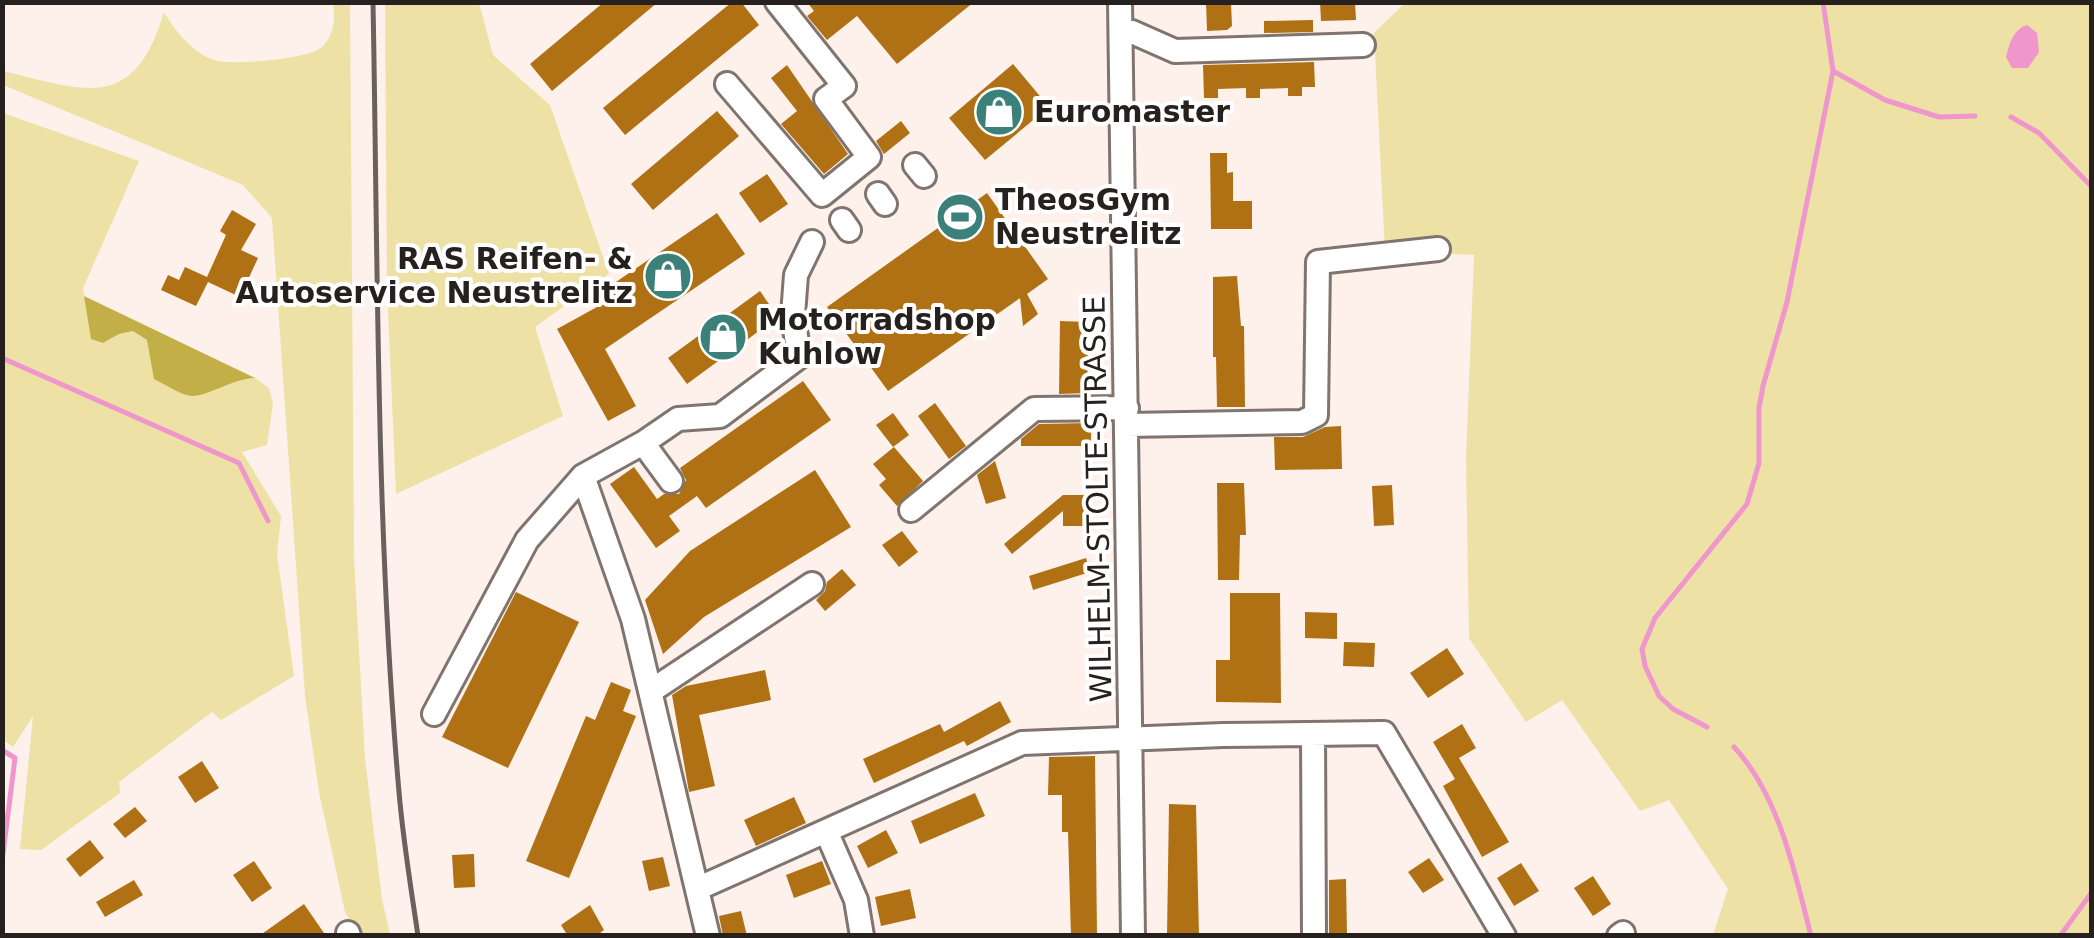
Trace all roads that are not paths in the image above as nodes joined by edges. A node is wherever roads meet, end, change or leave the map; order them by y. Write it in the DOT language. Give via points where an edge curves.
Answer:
graph roads {
  1 [pos="777,2"];
  2 [pos="1120,2"];
  3 [pos="1121,31"];
  4 [pos="1362,44"];
  5 [pos="726,84"];
  6 [pos="812,242"];
  7 [pos="1438,249"];
  8 [pos="1127,416"];
  9 [pos="644,443"];
  10 [pos="583,476"];
  11 [pos="671,481"];
  12 [pos="911,510"];
  13 [pos="812,584"];
  14 [pos="651,691"];
  15 [pos="434,714"];
  16 [pos="1313,734"];
  17 [pos="1132,738"];
  18 [pos="827,833"];
  19 [pos="699,888"];
  20 [pos="708,936"];
  21 [pos="862,936"];
  22 [pos="1133,936"];
  23 [pos="1314,936"];
  24 [pos="1504,936"];
  1 -- 5 [label="street" via="844,86 826,99 869,157 822,195"];
  2 -- 3 [label="street, WILHELM-STOLTE-STRASSE"];
  3 -- 4 [label="street" via="1175,51"];
  3 -- 8 [label="street, WILHELM-STOLTE-STRASSE"];
  6 -- 9 [label="street" via="796,275 792,315 799,357 720,416 678,419"];
  7 -- 8 [label="street" via="1318,262 1316,415 1302,422"];
  8 -- 12 [label="street" via="1034,410"];
  8 -- 17 [label="street, WILHELM-STOLTE-STRASSE"];
  9 -- 10 [label="street"];
  9 -- 11 [label="street"];
  10 -- 14 [label="street"];
  10 -- 15 [label="street" via="527,540"];
  13 -- 14 [label="street"];
  14 -- 19 [label="street"];
  16 -- 17 [label="street"];
  16 -- 23 [label="street"];
  16 -- 24 [label="street" via="1384,733"];
  17 -- 18 [label="street" via="1022,743"];
  17 -- 22 [label="street, WILHELM-STOLTE-STRASSE"];
  18 -- 19 [label="street"];
  18 -- 21 [label="street" via="856,900"];
  19 -- 20 [label="street"];
}
